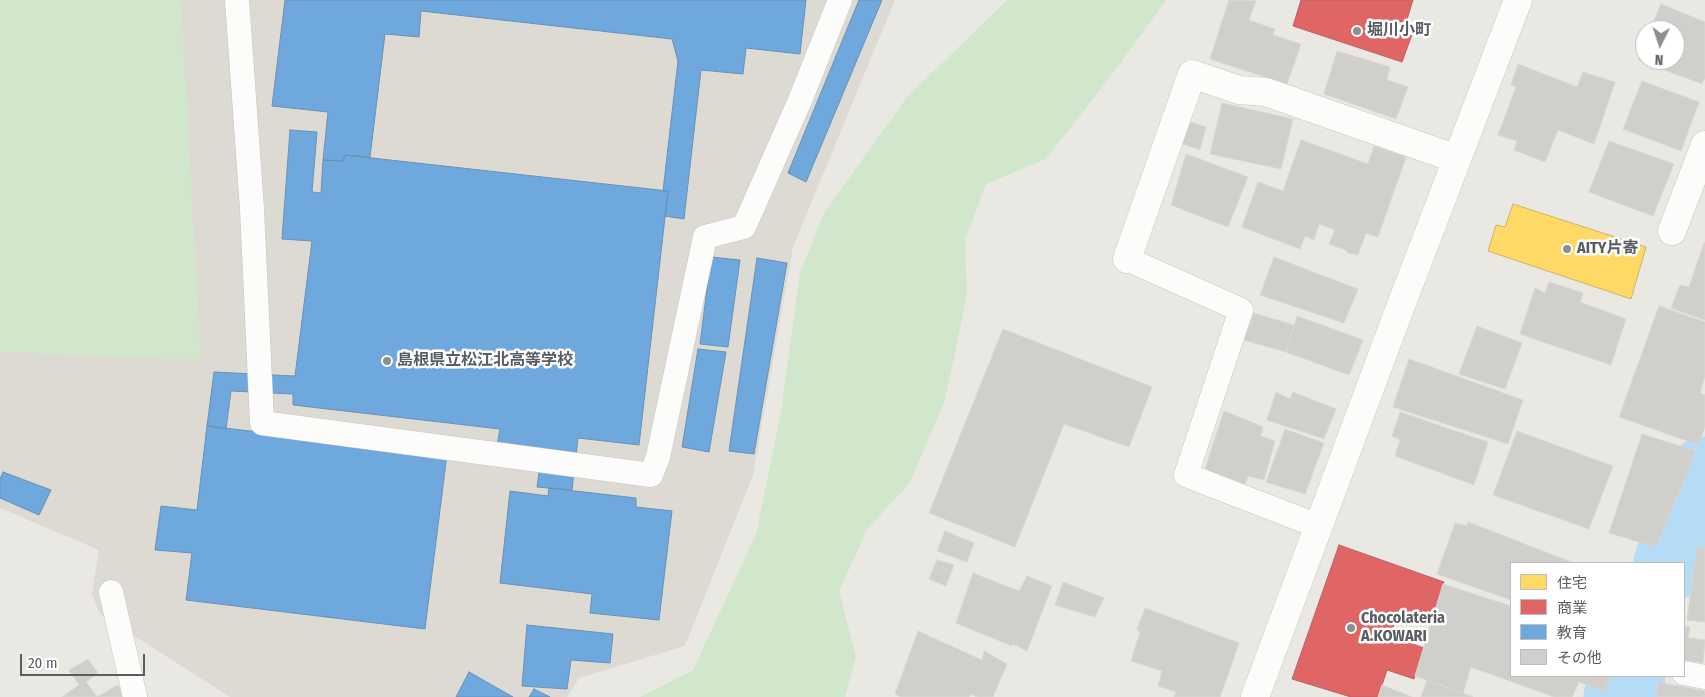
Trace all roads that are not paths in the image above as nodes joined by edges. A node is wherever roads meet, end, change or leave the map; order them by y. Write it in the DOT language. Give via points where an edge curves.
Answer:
graph roads {
  1 [pos="237,0"];
  2 [pos="840,0"];
  3 [pos="1518,0"];
  4 [pos="1705,145"];
  5 [pos="1457,159"];
  6 [pos="1672,231"];
  7 [pos="1127,259"];
  8 [pos="1318,526"];
  9 [pos="111,592"];
  10 [pos="1685,673"];
  11 [pos="1705,677"];
  12 [pos="135,697"];
  13 [pos="1255,697"];
  1 -- 2 [label="lane" via="252,209 262,423 650,475 658,457 705,238 744,227"];
  3 -- 5 [label="street"];
  4 -- 6 [label="street"];
  5 -- 7 [label="street" via="1266,92 1239,90 1192,74"];
  5 -- 8 [label="street"];
  7 -- 8 [label="lane" via="1241,310 1186,475"];
  8 -- 13 [label="street"];
  9 -- 12 [label="lane"];
  10 -- 11 [label="lane"];
}
